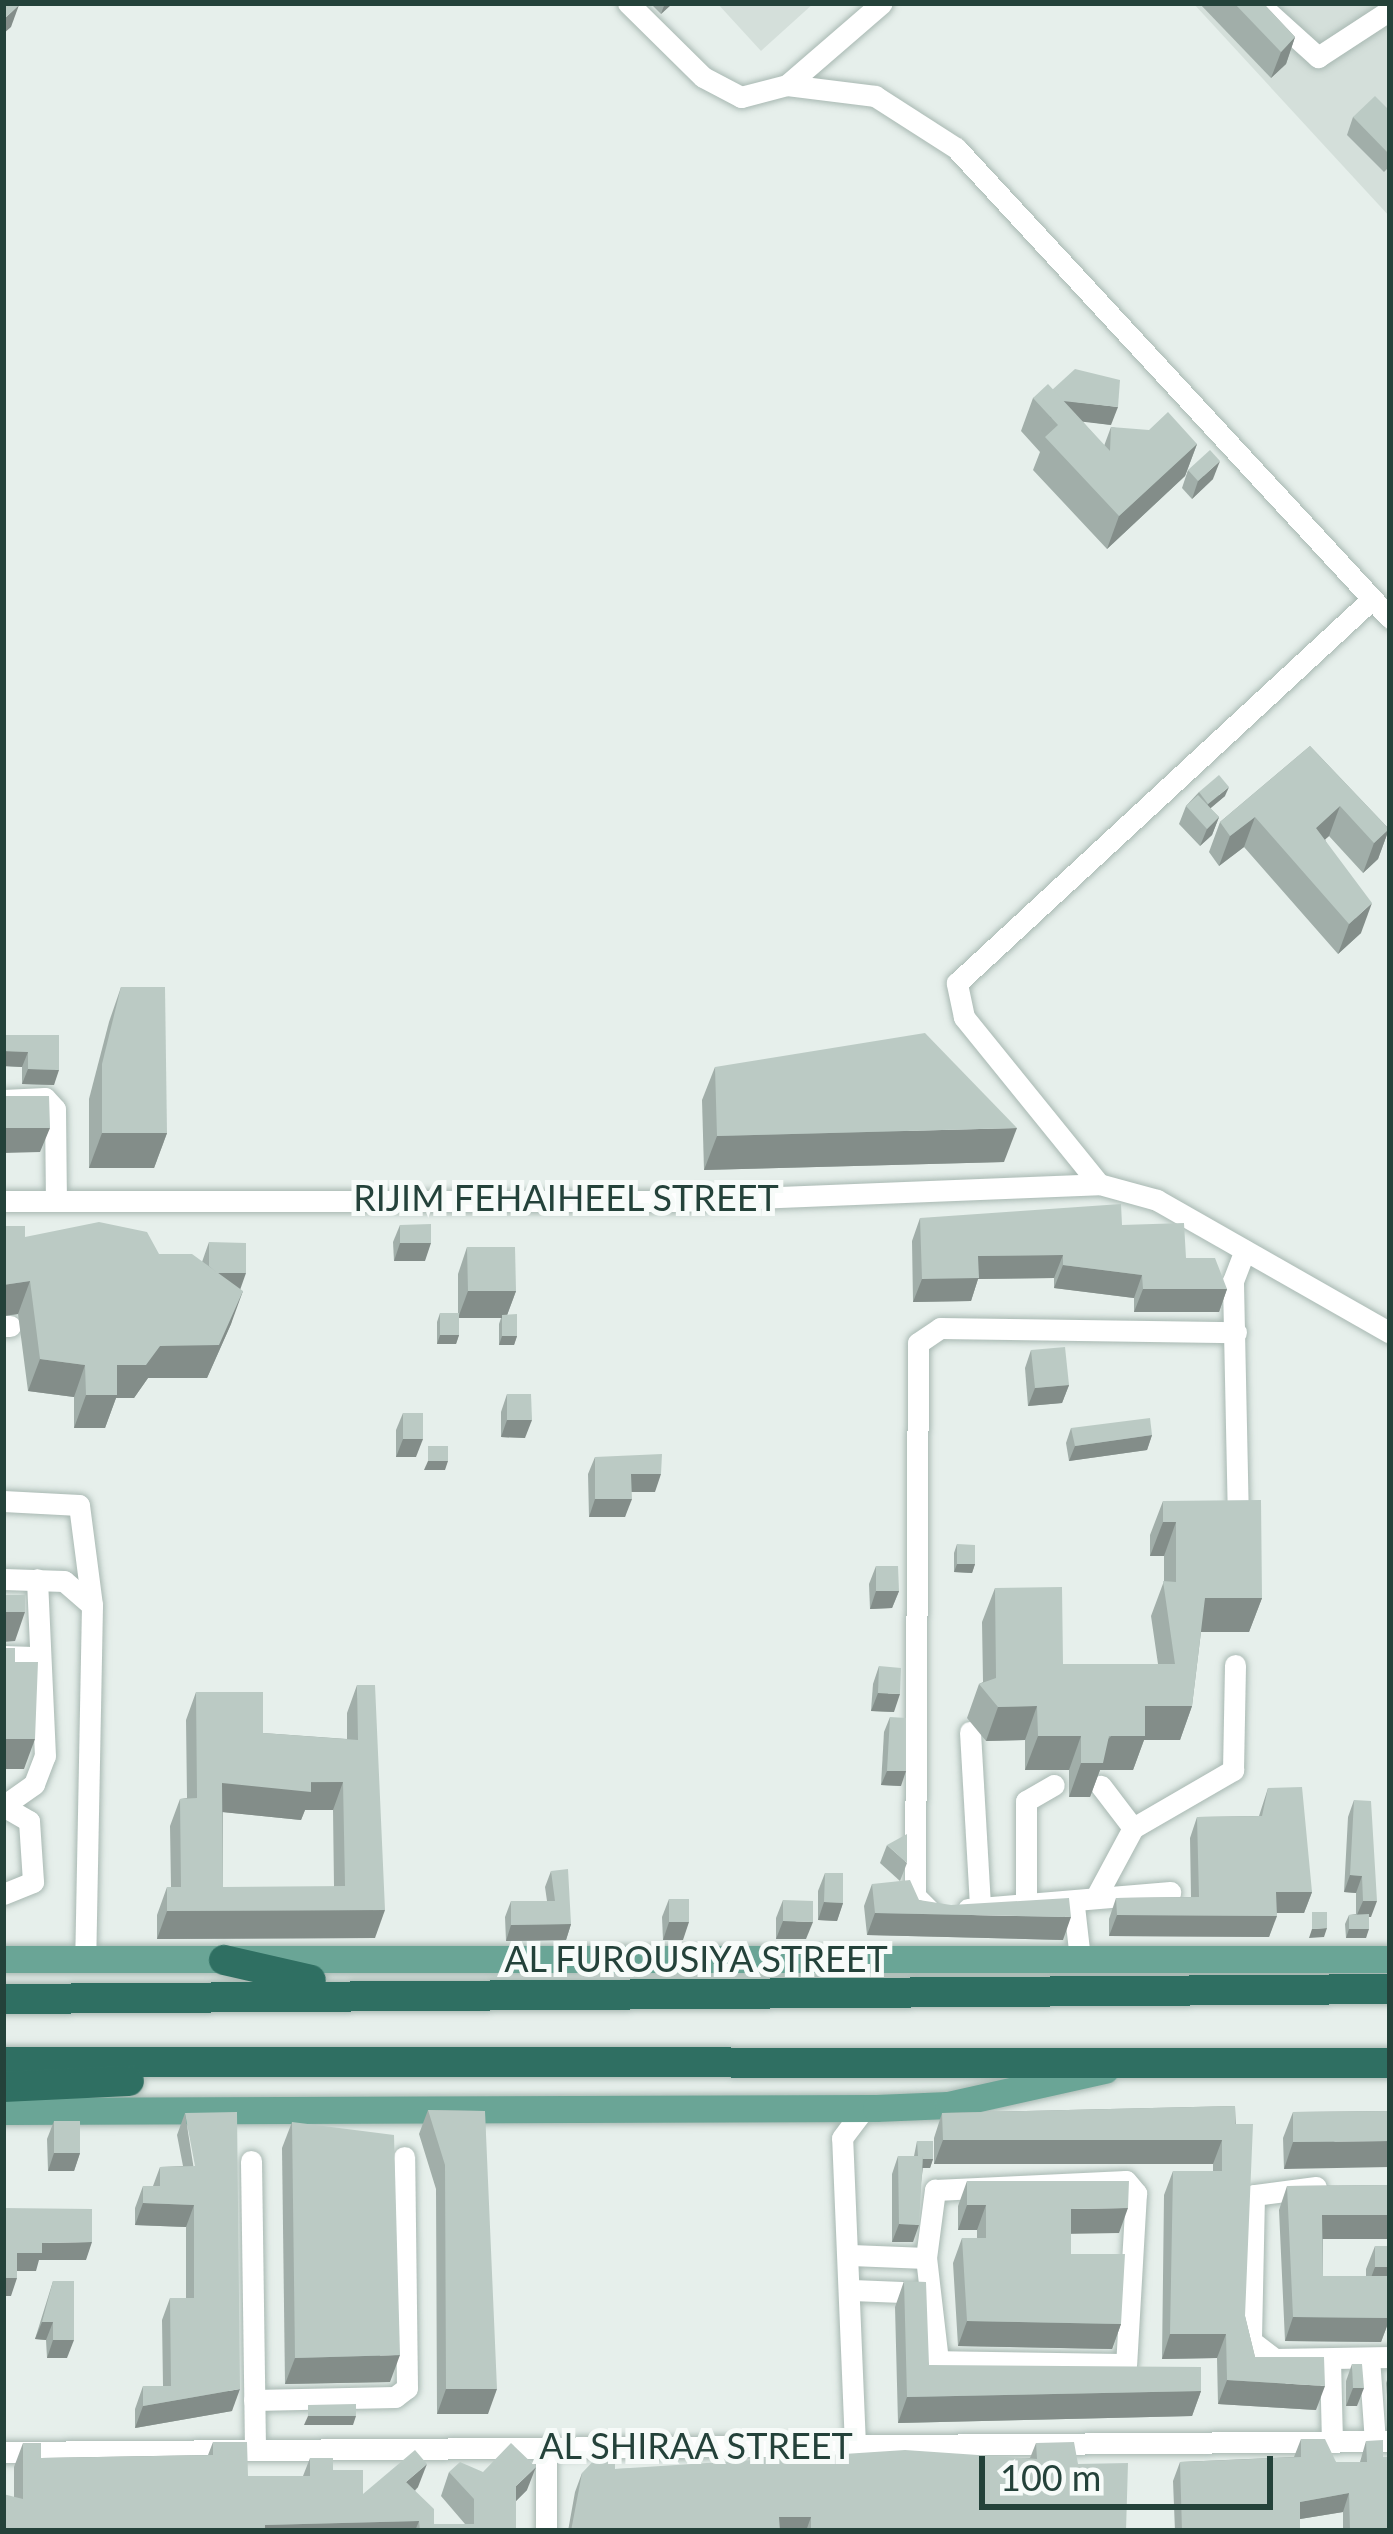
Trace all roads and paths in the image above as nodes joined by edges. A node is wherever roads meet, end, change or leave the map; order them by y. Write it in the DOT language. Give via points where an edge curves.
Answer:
graph roads {
  1 [pos="628,3"];
  2 [pos="882,3"];
  3 [pos="1258,3"];
  4 [pos="1390,10"];
  5 [pos="787,86"];
  6 [pos="1372,598"];
  7 [pos="1390,618"];
  8 [pos="3,1100"];
  9 [pos="1099,1184"];
  10 [pos="56,1200"];
  11 [pos="3,1201"];
  12 [pos="1244,1250"];
  13 [pos="1236,1332"];
  14 [pos="1390,1333"];
  15 [pos="3,1501"];
  16 [pos="1238,1522"];
  17 [pos="3,1579"];
  18 [pos="37,1579"];
  19 [pos="92,1605"];
  20 [pos="3,1657"];
  21 [pos="40,1657"];
  22 [pos="1235,1665"];
  23 [pos="970,1732"];
  24 [pos="1054,1784"];
  25 [pos="1101,1786"];
  26 [pos="3,1806"];
  27 [pos="1133,1828"];
  28 [pos="1170,1892"];
  29 [pos="1098,1893"];
  30 [pos="3,1894"];
  31 [pos="1026,1896"];
  32 [pos="980,1906"];
  33 [pos="1074,1906"];
  34 [pos="3,1959"];
  35 [pos="85,1959"];
  36 [pos="1080,1959"];
  37 [pos="1390,1959"];
  38 [pos="224,1960"];
  39 [pos="1390,1989"];
  40 [pos="3,1999"];
  41 [pos="657,2001"];
  42 [pos="1148,2061"];
  43 [pos="3,2062"];
  44 [pos="225,2062"];
  45 [pos="1390,2063"];
  46 [pos="3,2087"];
  47 [pos="808,2107"];
  48 [pos="865,2108"];
  49 [pos="3,2111"];
  50 [pos="842,2138"];
  51 [pos="404,2157"];
  52 [pos="251,2161"];
  53 [pos="1348,2188"];
  54 [pos="851,2255"];
  55 [pos="926,2258"];
  56 [pos="852,2290"];
  57 [pos="927,2293"];
  58 [pos="1379,2358"];
  59 [pos="1330,2360"];
  60 [pos="254,2400"];
  61 [pos="1332,2441"];
  62 [pos="1383,2441"];
  63 [pos="855,2445"];
  64 [pos="546,2448"];
  65 [pos="255,2450"];
  66 [pos="3,2452"];
  67 [pos="546,2531"];
  1 -- 5 [label="street" via="703,77 741,97"];
  2 -- 5 [label="street"];
  3 -- 4 [label="street" via="1318,57"];
  5 -- 6 [label="street" via="875,96 956,148"];
  6 -- 7 [label="street"];
  6 -- 9 [label="street" via="957,983 964,1017"];
  8 -- 10 [label="street" via="45,1098 55,1109"];
  9 -- 10 [label="street, RIJIM FEHAIHEEL STREET" via="679,1202"];
  9 -- 12 [label="street, RIJIM FEHAIHEEL STREET" via="1128,1189"];
  10 -- 11 [label="street, RIJIM FEHAIHEEL STREET"];
  12 -- 13 [label="street"];
  12 -- 14 [label="street, RIJIM FEHAIHEEL STREET"];
  13 -- 16 [label="street"];
  13 -- 32 [label="street" via="940,1328 918,1343 915,1896 933,1913"];
  15 -- 19 [label="street" via="79,1504"];
  17 -- 18 [label="street"];
  18 -- 19 [label="street" via="64,1581"];
  18 -- 21 [label="street"];
  19 -- 35 [label="street"];
  20 -- 21 [label="street"];
  21 -- 26 [label="street" via="42,1773"];
  22 -- 27 [label="street" via="1233,1770"];
  23 -- 32 [label="street"];
  24 -- 31 [label="street" via="1026,1801"];
  25 -- 27 [label="street"];
  26 -- 30 [label="street" via="29,1821 33,1882"];
  27 -- 29 [label="street"];
  28 -- 29 [label="street"];
  29 -- 33 [label="street"];
  31 -- 32 [label="street"];
  31 -- 33 [label="street"];
  33 -- 36 [label="street"];
  34 -- 35 [label="main road, AL FUROUSIYA STREET"];
  35 -- 38 [label="main road, AL FUROUSIYA STREET"];
  36 -- 37 [label="main road, AL FUROUSIYA STREET"];
  36 -- 38 [label="main road, AL FUROUSIYA STREET"];
  38 -- 41 [label="highway" via="308,1980 581,1987"];
  39 -- 41 [label="highway, AL FUROUSIYA STREET"];
  40 -- 41 [label="highway, AL FUROUSIYA STREET"];
  42 -- 44 [label="highway"];
  42 -- 45 [label="highway"];
  42 -- 48 [label="main road" via="948,2105"];
  43 -- 44 [label="highway"];
  44 -- 46 [label="highway" via="158,2079"];
  47 -- 48 [label="main road"];
  47 -- 49 [label="main road"];
  47 -- 50 [label="street"];
  48 -- 50 [label="street"];
  50 -- 54 [label="street"];
  51 -- 60 [label="street" via="407,2387 395,2397"];
  52 -- 60 [label="street"];
  53 -- 59 [label="street" via="1263,2186 1252,2207 1251,2341 1275,2359"];
  54 -- 55 [label="street"];
  54 -- 56 [label="street"];
  55 -- 57 [label="street"];
  55 -- 57 [label="street" via="929,2198 944,2184 1112,2178 1136,2193 1134,2355 1120,2368 946,2367 932,2349"];
  56 -- 57 [label="street"];
  56 -- 63 [label="street"];
  58 -- 59 [label="street"];
  58 -- 62 [label="street"];
  59 -- 61 [label="street"];
  60 -- 65 [label="street"];
  61 -- 62 [label="street, AL SHIRAA STREET"];
  61 -- 63 [label="street, AL SHIRAA STREET"];
  63 -- 64 [label="street, AL SHIRAA STREET"];
  64 -- 65 [label="street, AL SHIRAA STREET"];
  64 -- 67 [label="street"];
  65 -- 66 [label="street, AL SHIRAA STREET"];
}
